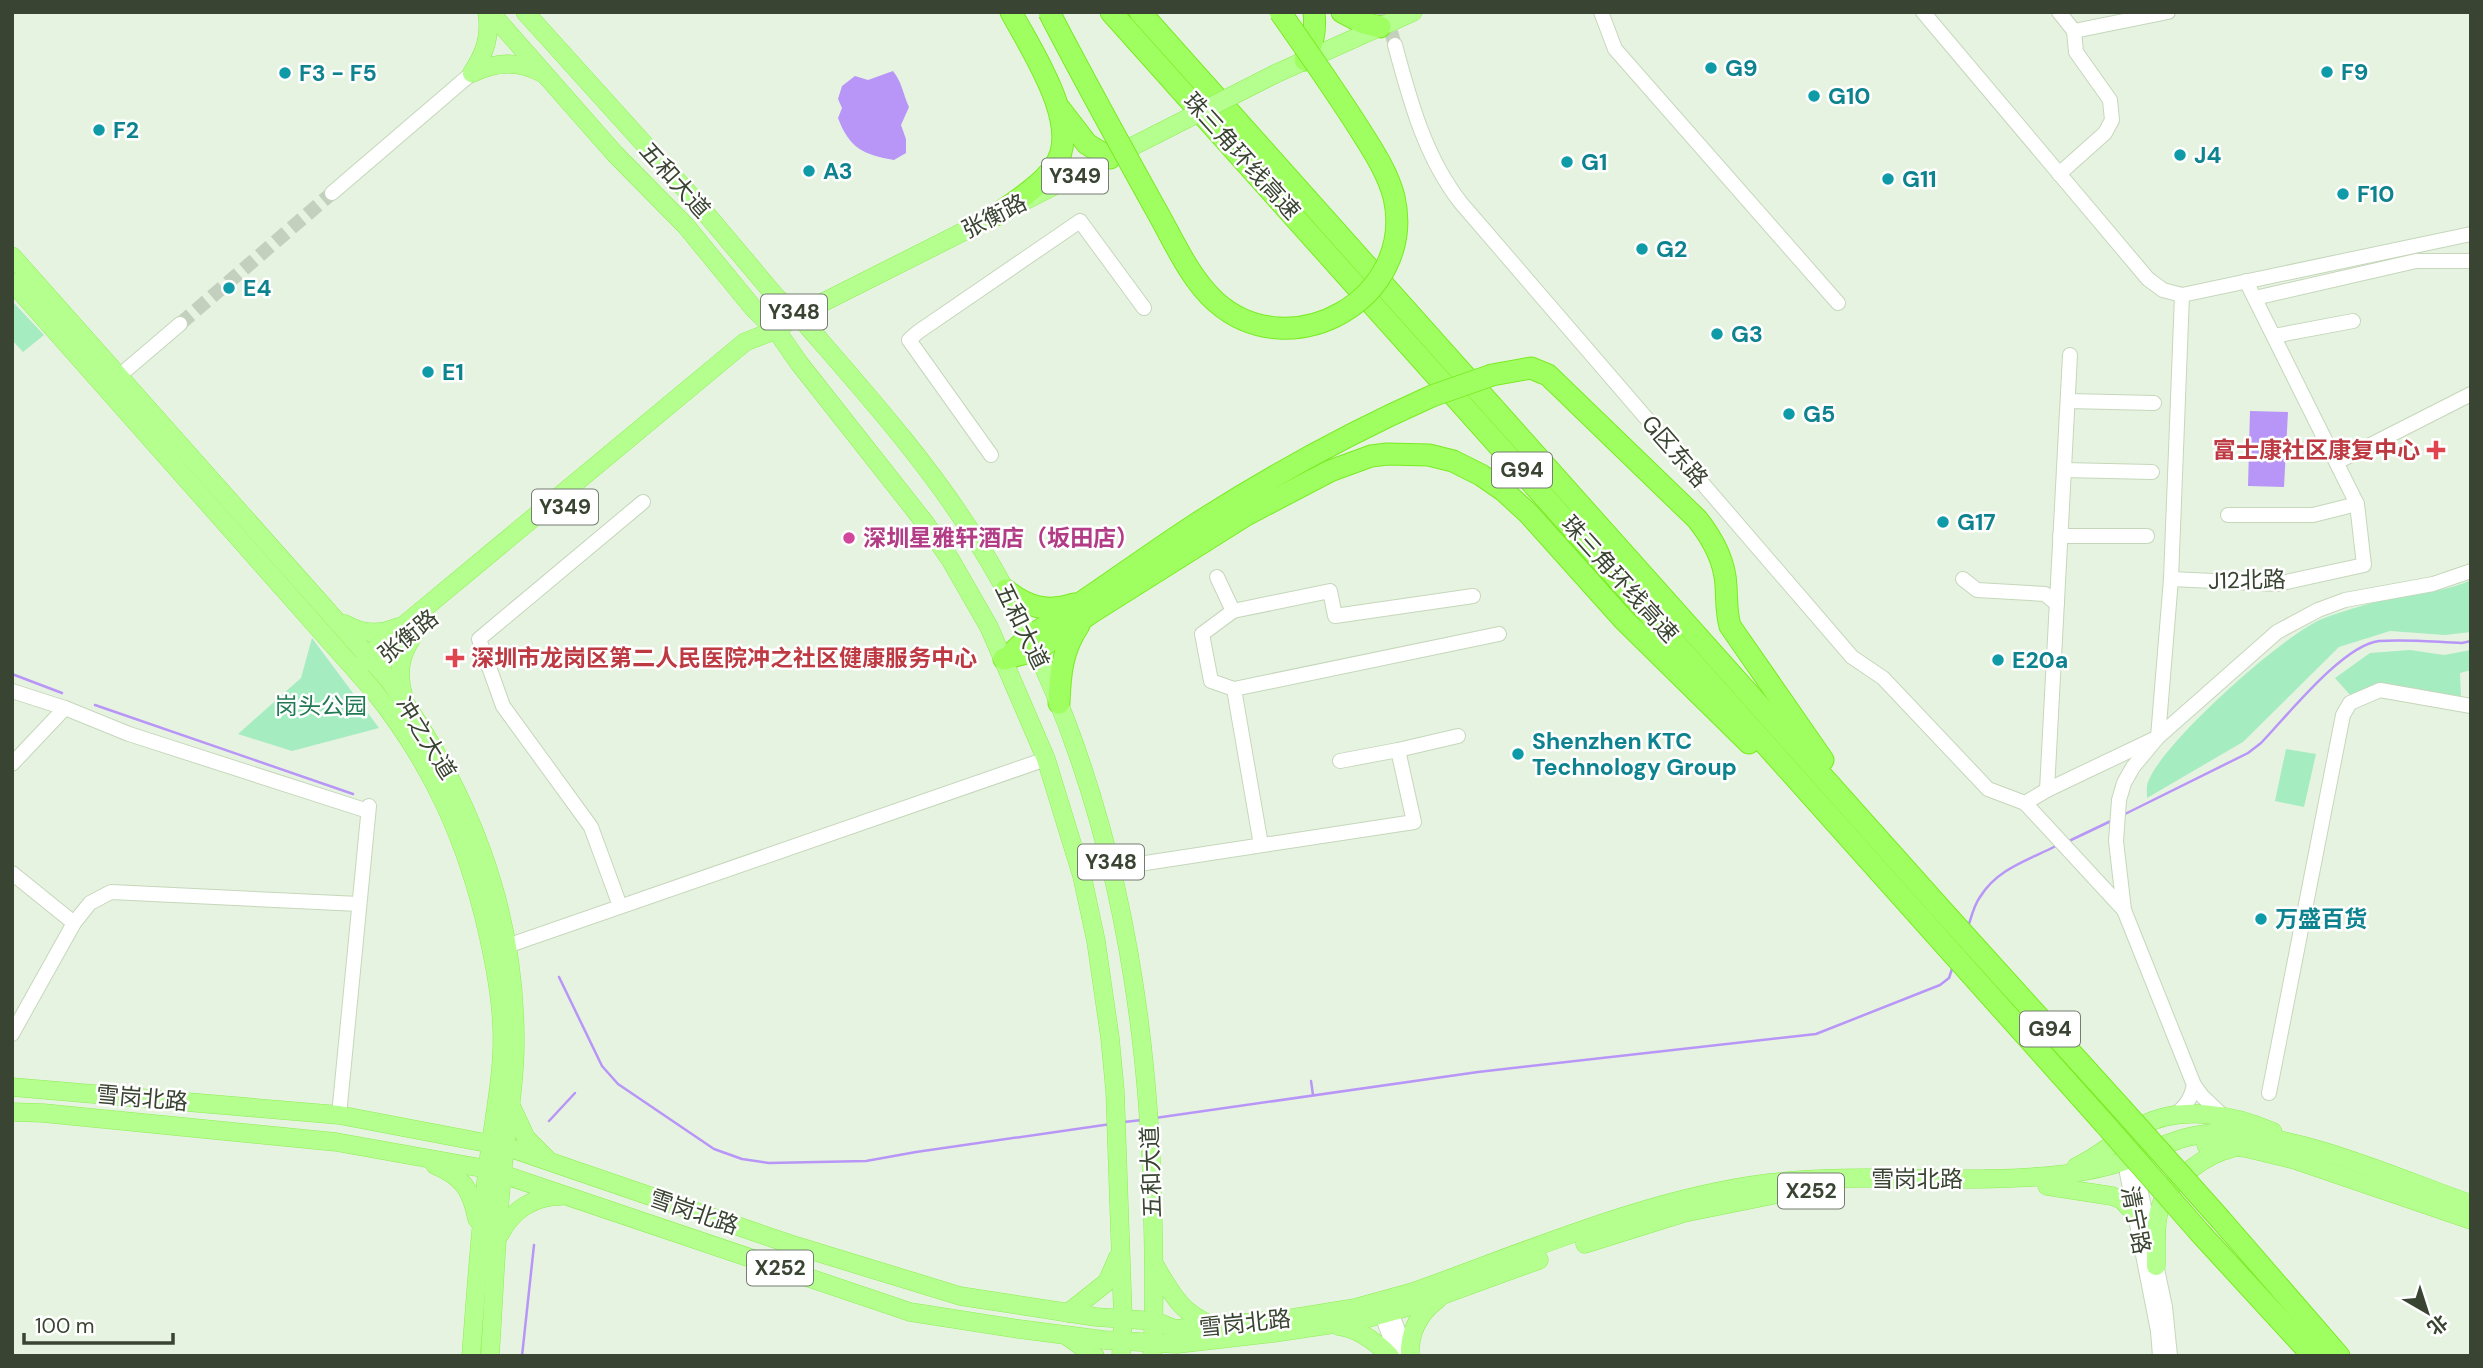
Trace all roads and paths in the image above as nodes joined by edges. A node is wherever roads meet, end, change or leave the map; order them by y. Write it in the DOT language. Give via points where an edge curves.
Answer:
graph roads {
  1 [pos="489,12"];
  2 [pos="525,12"];
  3 [pos="1011,12"];
  4 [pos="1049,12"];
  5 [pos="1111,12"];
  6 [pos="1140,12"];
  7 [pos="1280,12"];
  8 [pos="1314,12"];
  9 [pos="1342,12"];
  10 [pos="1413,12"];
  11 [pos="1601,12"];
  12 [pos="1609,12"];
  13 [pos="1923,12"];
  14 [pos="2059,12"];
  15 [pos="2168,12"];
  16 [pos="1380,27"];
  17 [pos="2074,31"];
  18 [pos="1395,45"];
  19 [pos="1615,50"];
  20 [pos="1305,60"];
  21 [pos="472,73"];
  22 [pos="545,74"];
  23 [pos="1057,105"];
  24 [pos="1110,158"];
  25 [pos="2059,174"];
  26 [pos="332,193"];
  27 [pos="996,215"];
  28 [pos="2471,234"];
  29 [pos="12,256"];
  30 [pos="2471,261"];
  31 [pos="2246,281"];
  32 [pos="12,282"];
  33 [pos="2182,295"];
  34 [pos="2255,298"];
  35 [pos="1838,303"];
  36 [pos="1144,308"];
  37 [pos="797,315"];
  38 [pos="2353,321"];
  39 [pos="180,324"];
  40 [pos="771,332"];
  41 [pos="2274,336"];
  42 [pos="2070,355"];
  43 [pos="119,376"];
  44 [pos="2471,394"];
  45 [pos="2068,401"];
  46 [pos="2154,403"];
  47 [pos="991,455"];
  48 [pos="2337,462"];
  49 [pos="2064,470"];
  50 [pos="2152,472"];
  51 [pos="643,502"];
  52 [pos="2357,503"];
  53 [pos="2228,515"];
  54 [pos="1222,519"];
  55 [pos="2060,536"];
  56 [pos="2147,536"];
  57 [pos="2471,571"];
  58 [pos="1217,577"];
  59 [pos="1963,579"];
  60 [pos="2171,579"];
  61 [pos="1006,590"];
  62 [pos="1473,596"];
  63 [pos="2057,604"];
  64 [pos="1089,606"];
  65 [pos="1233,611"];
  66 [pos="334,617"];
  67 [pos="414,625"];
  68 [pos="1499,634"];
  69 [pos="1033,644"];
  70 [pos="1004,659"];
  71 [pos="372,660"];
  72 [pos="357,672"];
  73 [pos="1234,689"];
  74 [pos="12,691"];
  75 [pos="1059,703"];
  76 [pos="406,704"];
  77 [pos="2471,706"];
  78 [pos="65,708"];
  79 [pos="1458,736"];
  80 [pos="2158,737"];
  81 [pos="1398,750"];
  82 [pos="1046,758"];
  83 [pos="1340,761"];
  84 [pos="12,764"];
  85 [pos="2047,790"];
  86 [pos="2025,803"];
  87 [pos="1261,845"];
  88 [pos="1874,849"];
  89 [pos="1112,868"];
  90 [pos="12,873"];
  91 [pos="359,904"];
  92 [pos="620,906"];
  93 [pos="2124,910"];
  94 [pos="1936,918"];
  95 [pos="74,923"];
  96 [pos="506,946"];
  97 [pos="12,1034"];
  98 [pos="2194,1084"];
  99 [pos="12,1087"];
  100 [pos="2269,1093"];
  101 [pos="511,1104"];
  102 [pos="12,1112"];
  103 [pos="339,1115"];
  104 [pos="2174,1115"];
  105 [pos="2223,1116"];
  106 [pos="2302,1144"];
  107 [pos="499,1146"];
  108 [pos="2246,1147"];
  109 [pos="416,1156"];
  110 [pos="559,1166"];
  111 [pos="2131,1167"];
  112 [pos="495,1171"];
  113 [pos="2047,1181"];
  114 [pos="567,1196"];
  115 [pos="2471,1204"];
  116 [pos="2135,1214"];
  117 [pos="2471,1220"];
  118 [pos="489,1240"];
  119 [pos="1121,1251"];
  120 [pos="1154,1264"];
  121 [pos="2156,1266"];
  122 [pos="1446,1294"];
  123 [pos="1385,1309"];
  124 [pos="1068,1313"];
  125 [pos="1124,1319"];
  126 [pos="1155,1321"];
  127 [pos="1331,1325"];
  128 [pos="1214,1334"];
  129 [pos="1065,1335"];
  130 [pos="1121,1349"];
  131 [pos="1153,1349"];
  132 [pos="471,1356"];
  133 [pos="490,1356"];
  134 [pos="1095,1356"];
  135 [pos="1184,1356"];
  136 [pos="1390,1356"];
  137 [pos="1397,1356"];
  138 [pos="1409,1356"];
  139 [pos="2160,1356"];
  140 [pos="2170,1356"];
  141 [pos="2313,1356"];
  142 [pos="2339,1356"];
  1 -- 21 [label="main road" via="486,48"];
  1 -- 22 [label="main road, 五和大道 / Y348"];
  2 -- 37 [label="main road, 五和大道 / Y348" via="776,298"];
  3 -- 23 [label="highway"];
  4 -- 7 [label="highway, bridge" via="1202,286 1215,301 1242,318 1273,328 1293,328 1333,318 1373,287 1385,269 1396,218 1394,198 1374,152"];
  5 -- 88 [label="highway, 珠三角环线高速 / G94"];
  6 -- 88 [label="highway, 珠三角环线高速 / G94"];
  8 -- 20 [label="highway" via="1314,42"];
  9 -- 16 [label="highway"];
  10 -- 16 [label="main road, 张衡路"];
  11 -- 19 [label="street"];
  12 -- 19 [label="street"];
  13 -- 25 [label="street"];
  14 -- 17 [label="street"];
  15 -- 17 [label="street"];
  16 -- 20 [label="main road, 张衡路"];
  17 -- 25 [label="street" via="2076,52 2110,100 2112,120 2105,133"];
  18 -- 86 [label="street, G区东路" via="1433,160 1461,203 1852,657 1883,678 1988,789"];
  19 -- 35 [label="street"];
  20 -- 24 [label="main road, 张衡路 / Y349, bridge"];
  21 -- 22 [label="main road" via="515,63"];
  21 -- 26 [label="street"];
  22 -- 40 [label="main road, 五和大道 / Y348" via="686,226"];
  23 -- 24 [label="highway" via="1087,144"];
  23 -- 27 [label="highway" via="1062,140 1056,164"];
  24 -- 27 [label="main road, 张衡路 / Y349"];
  25 -- 33 [label="street" via="2148,279 2163,290"];
  27 -- 37 [label="main road, 张衡路 / Y349"];
  28 -- 31 [label="street"];
  29 -- 43 [label="main road, 冲之大道"];
  30 -- 34 [label="street" via="2416,261"];
  31 -- 33 [label="street"];
  31 -- 34 [label="street"];
  32 -- 72 [label="main road, 冲之大道"];
  33 -- 60 [label="street"];
  34 -- 41 [label="street"];
  36 -- 47 [label="street" via="1080,220 909,340"];
  37 -- 40 [label="main road, 张衡路 / Y349"];
  37 -- 61 [label="main road, 五和大道 / Y348" via="920,458"];
  38 -- 41 [label="street"];
  39 -- 43 [label="street"];
  40 -- 67 [label="main road, 张衡路 / Y349"];
  40 -- 70 [label="main road, 五和大道 / Y348" via="944,550"];
  41 -- 48 [label="street"];
  42 -- 45 [label="street"];
  43 -- 66 [label="main road, 冲之大道"];
  44 -- 48 [label="street"];
  45 -- 46 [label="street"];
  45 -- 49 [label="street"];
  48 -- 52 [label="street"];
  49 -- 50 [label="street"];
  49 -- 55 [label="street"];
  51 -- 92 [label="street" via="479,639 503,706 590,827"];
  52 -- 53 [label="street" via="2313,515"];
  52 -- 60 [label="street, J12北路" via="2364,565 2277,584"];
  54 -- 64 [label="highway"];
  54 -- 88 [label="highway" via="1371,456 1429,455 1481,475 1529,514 1672,668"];
  54 -- 88 [label="highway, bridge" via="1269,480 1432,396 1492,375 1531,368 1548,375 1708,533 1725,573 1730,626"];
  55 -- 56 [label="street"];
  55 -- 63 [label="street"];
  57 -- 80 [label="street" via="2433,584 2345,600 2308,615 2277,632"];
  58 -- 65 [label="street"];
  59 -- 63 [label="street" via="1977,590 2045,594"];
  60 -- 80 [label="street"];
  61 -- 64 [label="highway" via="1027,604 1048,609"];
  61 -- 69 [label="main road, 五和大道 / Y348"];
  62 -- 65 [label="street" via="1335,616 1330,591"];
  63 -- 85 [label="street"];
  64 -- 69 [label="highway"];
  64 -- 75 [label="highway" via="1065,650"];
  65 -- 73 [label="street" via="1202,634 1212,681"];
  66 -- 67 [label="main road" via="370,634"];
  66 -- 71 [label="main road, 冲之大道"];
  67 -- 71 [label="main road, 张衡路 / Y349"];
  67 -- 76 [label="main road" via="399,669"];
  68 -- 73 [label="street"];
  69 -- 70 [label="highway"];
  69 -- 75 [label="main road, 五和大道 / Y348"];
  70 -- 82 [label="main road, 五和大道 / Y348"];
  71 -- 72 [label="main road, 张衡路 / Y349"];
  71 -- 76 [label="main road, 冲之大道"];
  72 -- 107 [label="main road, 冲之大道" via="425,763 452,817 475,884 493,954 502,1028"];
  73 -- 87 [label="street"];
  74 -- 78 [label="street"];
  75 -- 89 [label="main road, 五和大道 / Y348"];
  76 -- 96 [label="main road, 冲之大道" via="446,767 474,828 495,889"];
  77 -- 100 [label="street" via="2380,690 2350,703 2343,715"];
  78 -- 84 [label="street"];
  78 -- 91 [label="street" via="128,733 369,808"];
  79 -- 81 [label="street"];
  80 -- 85 [label="street"];
  80 -- 93 [label="street" via="2133,767 2119,800 2116,841"];
  81 -- 83 [label="street"];
  81 -- 87 [label="street" via="1414,822"];
  82 -- 92 [label="street"];
  82 -- 119 [label="main road, 五和大道 / Y348" via="1082,876 1104,988 1115,1091"];
  85 -- 86 [label="street"];
  86 -- 93 [label="street"];
  87 -- 89 [label="street"];
  88 -- 94 [label="highway, 珠三角环线高速 / G94"];
  89 -- 120 [label="main road, 五和大道 / Y348" via="1133,973 1147,1084"];
  90 -- 95 [label="street"];
  91 -- 95 [label="street" via="111,892 90,904"];
  91 -- 103 [label="street"];
  92 -- 96 [label="street"];
  93 -- 98 [label="street"];
  94 -- 141 [label="highway, G94, bridge" via="1970,972"];
  94 -- 142 [label="highway, G94, bridge" via="1978,950"];
  95 -- 97 [label="street"];
  96 -- 101 [label="main road, 冲之大道" via="515,1024"];
  98 -- 104 [label="street" via="2184,1108"];
  98 -- 105 [label="street"];
  99 -- 103 [label="main road, 雪岗北路 / X252"];
  101 -- 107 [label="main road, 冲之大道"];
  101 -- 110 [label="main road" via="526,1138"];
  102 -- 109 [label="main road, 雪岗北路 / X252" via="336,1142"];
  103 -- 107 [label="main road, 雪岗北路 / X252"];
  104 -- 105 [label="main road"];
  104 -- 113 [label="main road" via="2142,1125 2083,1164"];
  105 -- 106 [label="main road"];
  106 -- 111 [label="main road, 雪岗北路 / X252" via="2246,1134 2204,1133 2164,1144"];
  106 -- 115 [label="main road, 雪岗北路 / X252"];
  107 -- 110 [label="main road, 雪岗北路 / X252"];
  107 -- 112 [label="main road, 冲之大道"];
  108 -- 111 [label="main road, 雪岗北路 / X252" via="2194,1146"];
  108 -- 117 [label="main road, 雪岗北路 / X252"];
  108 -- 121 [label="main road" via="2211,1156 2168,1189 2157,1215"];
  109 -- 112 [label="main road, 雪岗北路 / X252"];
  109 -- 118 [label="main road" via="463,1183"];
  110 -- 124 [label="main road, 雪岗北路 / X252" via="960,1296"];
  111 -- 113 [label="main road, 雪岗北路 / X252" via="2103,1168"];
  111 -- 116 [label="street, 清宁路"];
  111 -- 121 [label="street, 清宁路"];
  112 -- 114 [label="main road, 雪岗北路 / X252"];
  112 -- 118 [label="main road, 冲之大道"];
  113 -- 116 [label="main road" via="2112,1196"];
  113 -- 122 [label="main road, 雪岗北路 / X252" via="1771,1195 1644,1224"];
  113 -- 123 [label="main road, 雪岗北路 / X252" via="1810,1179 1726,1190 1639,1212 1413,1292"];
  114 -- 118 [label="main road" via="540,1198 524,1205"];
  114 -- 129 [label="main road, 雪岗北路 / X252" via="910,1312"];
  116 -- 139 [label="street, 清宁路"];
  118 -- 132 [label="main road, 冲之大道"];
  118 -- 133 [label="main road, 冲之大道"];
  119 -- 124 [label="main road" via="1107,1282"];
  119 -- 125 [label="main road, 五和大道 / Y348"];
  120 -- 126 [label="main road, 五和大道 / Y348"];
  120 -- 128 [label="main road" via="1177,1302"];
  121 -- 140 [label="street, 清宁路"];
  122 -- 123 [label="main road, 雪岗北路 / X252"];
  122 -- 138 [label="main road" via="1420,1317"];
  123 -- 127 [label="main road, 雪岗北路 / X252"];
  123 -- 128 [label="main road, 雪岗北路 / X252" via="1299,1317"];
  123 -- 137 [label="street"];
  123 -- 138 [label="street"];
  124 -- 125 [label="main road, 雪岗北路 / X252"];
  125 -- 126 [label="main road, 雪岗北路 / X252"];
  125 -- 130 [label="main road, 五和大道"];
  126 -- 128 [label="main road, 雪岗北路 / X252" via="1175,1329"];
  126 -- 131 [label="main road, 五和大道 / Y348"];
  127 -- 128 [label="main road, 雪岗北路 / X252"];
  127 -- 136 [label="main road" via="1358,1332"];
  128 -- 131 [label="main road, 雪岗北路 / X252"];
  128 -- 135 [label="main road"];
  129 -- 130 [label="main road, 雪岗北路 / X252"];
  129 -- 134 [label="main road"];
  130 -- 131 [label="main road, 雪岗北路 / X252"];
}
